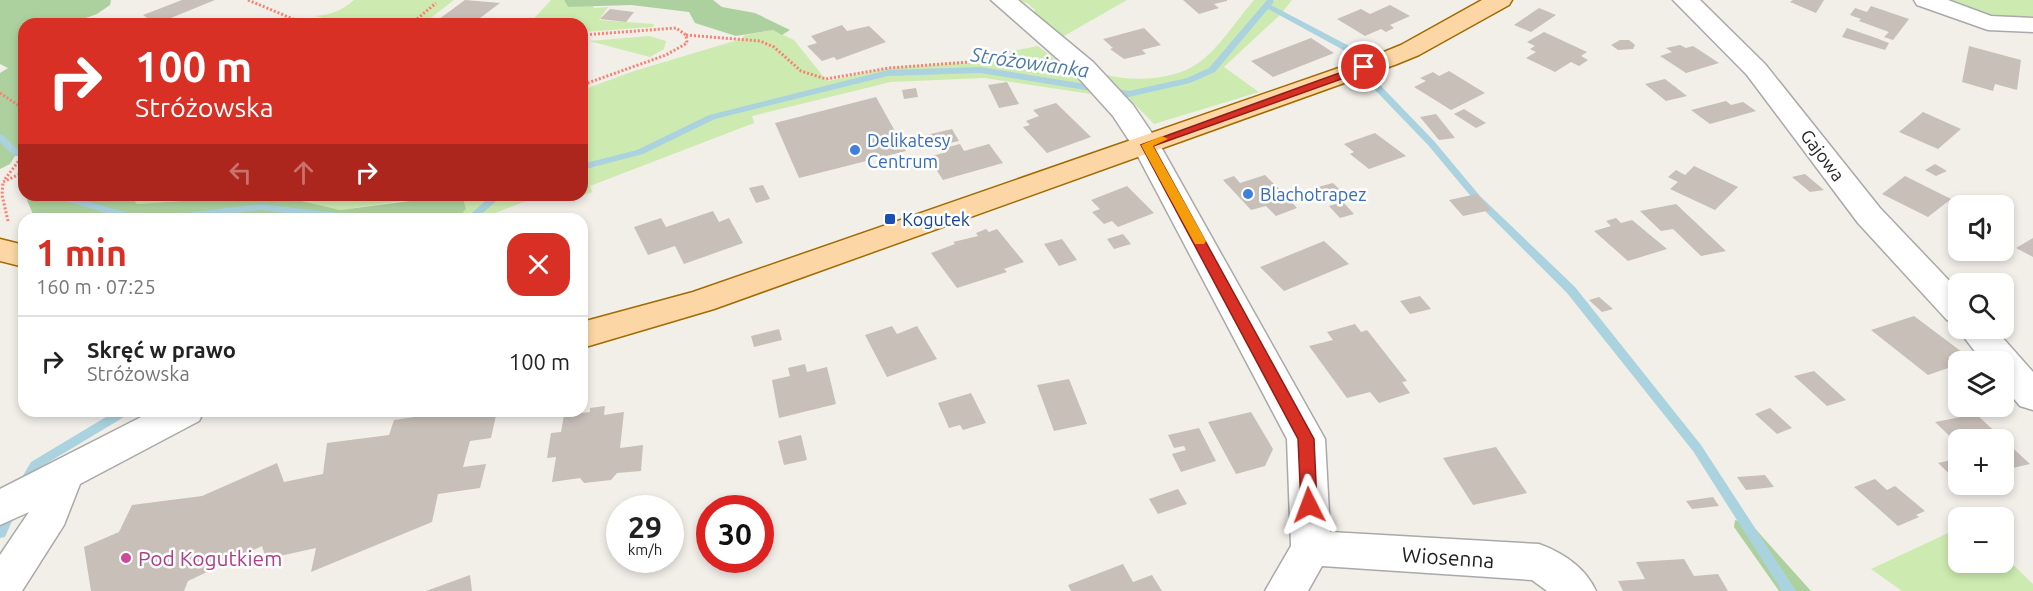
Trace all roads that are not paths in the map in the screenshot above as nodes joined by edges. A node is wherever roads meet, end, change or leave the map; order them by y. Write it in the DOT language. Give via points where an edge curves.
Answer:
graph roads {
  1 [pos="1004,0"];
  2 [pos="1500,0"];
  3 [pos="1685,0"];
  4 [pos="1926,0"];
  5 [pos="1989,23"];
  6 [pos="2033,25"];
  7 [pos="2033,47"];
  8 [pos="1146,145"];
  9 [pos="4,236"];
  10 [pos="18,250"];
  11 [pos="1948,300"];
  12 [pos="588,333"];
  13 [pos="1984,339"];
  14 [pos="2033,396"];
  15 [pos="175,417"];
  16 [pos="50,482"];
  17 [pos="0,508"];
  18 [pos="1311,548"];
  19 [pos="0,590"];
  20 [pos="1286,591"];
  21 [pos="1575,591"];
  1 -- 8 [label="street" via="1084,68 1123,111"];
  2 -- 8 [label="main road" via="1410,50"];
  3 -- 11 [label="street, Gajowa" via="1731,40 1858,201"];
  4 -- 5 [label="street"];
  5 -- 6 [label="street"];
  5 -- 7 [label="street"];
  8 -- 12 [label="main road" via="693,304"];
  8 -- 18 [label="street" via="1306,439"];
  9 -- 10 [label="main road"];
  13 -- 14 [label="street"];
  15 -- 16 [label="street"];
  16 -- 17 [label="street"];
  16 -- 19 [label="street" via="50,513"];
  18 -- 20 [label="street"];
  18 -- 21 [label="street, Wiosenna" via="1539,562"];
}
